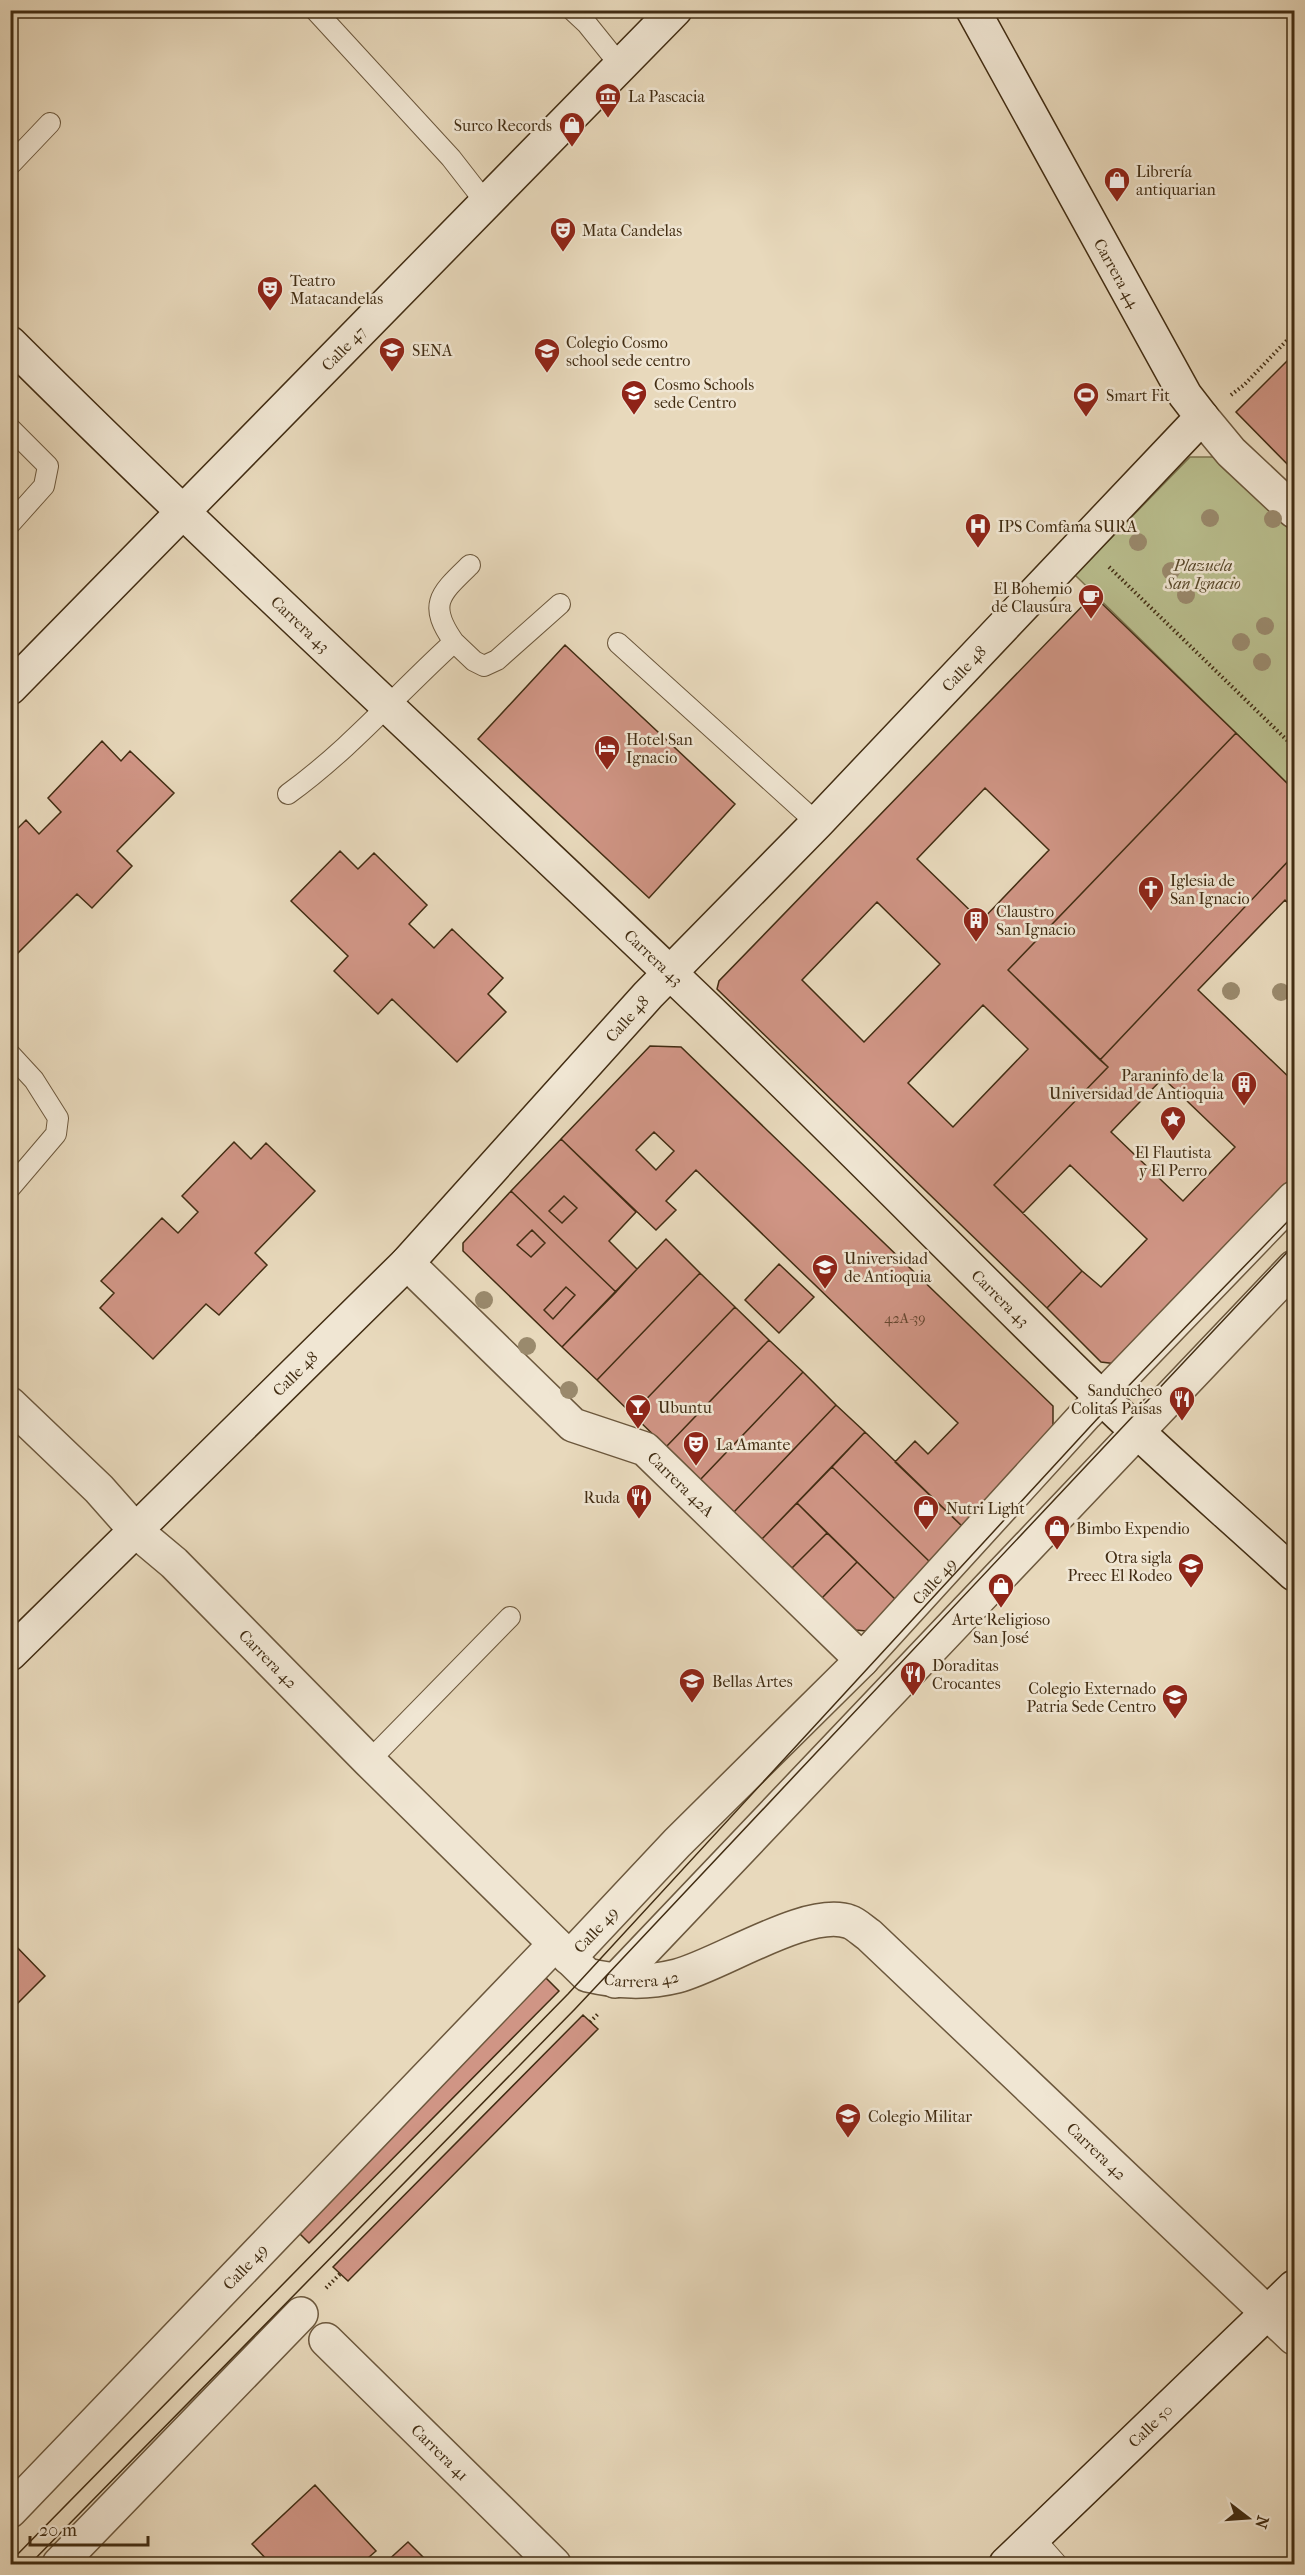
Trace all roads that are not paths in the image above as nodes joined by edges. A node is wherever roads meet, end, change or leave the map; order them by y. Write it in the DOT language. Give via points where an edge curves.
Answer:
graph roads {
  1 [pos="315,10"];
  2 [pos="572,10"];
  3 [pos="675,10"];
  4 [pos="973,10"];
  5 [pos="620,65"];
  6 [pos="50,123"];
  7 [pos="10,165"];
  8 [pos="486,203"];
  9 [pos="10,344"];
  10 [pos="1202,417"];
  11 [pos="10,428"];
  12 [pos="1294,511"];
  13 [pos="182,512"];
  14 [pos="10,524"];
  15 [pos="470,565"];
  16 [pos="560,604"];
  17 [pos="454,642"];
  18 [pos="618,643"];
  19 [pos="14,677"];
  20 [pos="387,706"];
  21 [pos="288,794"];
  22 [pos="817,823"];
  23 [pos="670,972"];
  24 [pos="10,1054"];
  25 [pos="10,1188"];
  26 [pos="1294,1198"];
  27 [pos="407,1263"];
  28 [pos="1294,1267"];
  29 [pos="1102,1399"];
  30 [pos="10,1404"];
  31 [pos="1138,1431"];
  32 [pos="137,1532"];
  33 [pos="1294,1574"];
  34 [pos="510,1617"];
  35 [pos="10,1654"];
  36 [pos="862,1660"];
  37 [pos="369,1761"];
  38 [pos="562,1951"];
  39 [pos="615,1980"];
  40 [pos="1294,2287"];
  41 [pos="1268,2313"];
  42 [pos="302,2314"];
  43 [pos="1294,2337"];
  44 [pos="326,2340"];
  45 [pos="10,2511"];
  46 [pos="1033,2537"];
  47 [pos="59,2565"];
  48 [pos="554,2565"];
  49 [pos="1006,2565"];
  50 [pos="1057,2565"];
  1 -- 8 [label="lane" via="451,158"];
  2 -- 5 [label="lane"];
  3 -- 5 [label="street, Calle 47"];
  4 -- 10 [label="street, Carrera 44" via="1185,395"];
  5 -- 8 [label="street, Calle 47"];
  6 -- 7 [label="lane"];
  8 -- 13 [label="street, Calle 47"];
  9 -- 13 [label="street, Carrera 43"];
  10 -- 12 [label="street, Carrera 44" via="1231,452"];
  10 -- 22 [label="street, Calle 48"];
  11 -- 14 [label="lane" via="48,466 44,486"];
  13 -- 19 [label="street, Calle 47"];
  13 -- 20 [label="street, Carrera 43"];
  15 -- 17 [label="lane" via="444,591 439,613"];
  16 -- 17 [label="lane" via="497,660 484,666"];
  17 -- 20 [label="lane"];
  18 -- 22 [label="lane"];
  20 -- 21 [label="lane" via="367,729"];
  20 -- 23 [label="street, Carrera 43"];
  22 -- 23 [label="street, Calle 48"];
  23 -- 27 [label="street, Calle 48"];
  23 -- 29 [label="street, Carrera 43"];
  24 -- 25 [label="lane" via="34,1080 58,1118 56,1134"];
  26 -- 29 [label="street, Calle 49"];
  27 -- 32 [label="street, Calle 48"];
  27 -- 36 [label="street, Carrera 42A" via="573,1425 645,1449"];
  28 -- 31 [label="street"];
  29 -- 31 [label="street, Carrera 43"];
  29 -- 36 [label="street, Calle 49"];
  30 -- 32 [label="street, Carrera 42" via="99,1489"];
  31 -- 33 [label="street, Carrera 43"];
  31 -- 39 [label="street"];
  32 -- 35 [label="street, Calle 48"];
  32 -- 37 [label="street, Carrera 42" via="174,1563"];
  34 -- 37 [label="lane"];
  36 -- 38 [label="street, Calle 49" via="677,1844"];
  37 -- 38 [label="street, Carrera 42"];
  38 -- 39 [label="street, Carrera 42" via="586,1975"];
  38 -- 45 [label="street, Calle 49"];
  39 -- 41 [label="street, Carrera 42" via="648,1982 680,1975 804,1924 827,1919 850,1922"];
  40 -- 41 [label="street, Calle 50"];
  41 -- 43 [label="street, Carrera 42"];
  41 -- 46 [label="street, Calle 50"];
  42 -- 47 [label="street"];
  44 -- 48 [label="street, Carrera 41"];
  46 -- 49 [label="street, Calle 50"];
  46 -- 50 [label="lane"];
}
